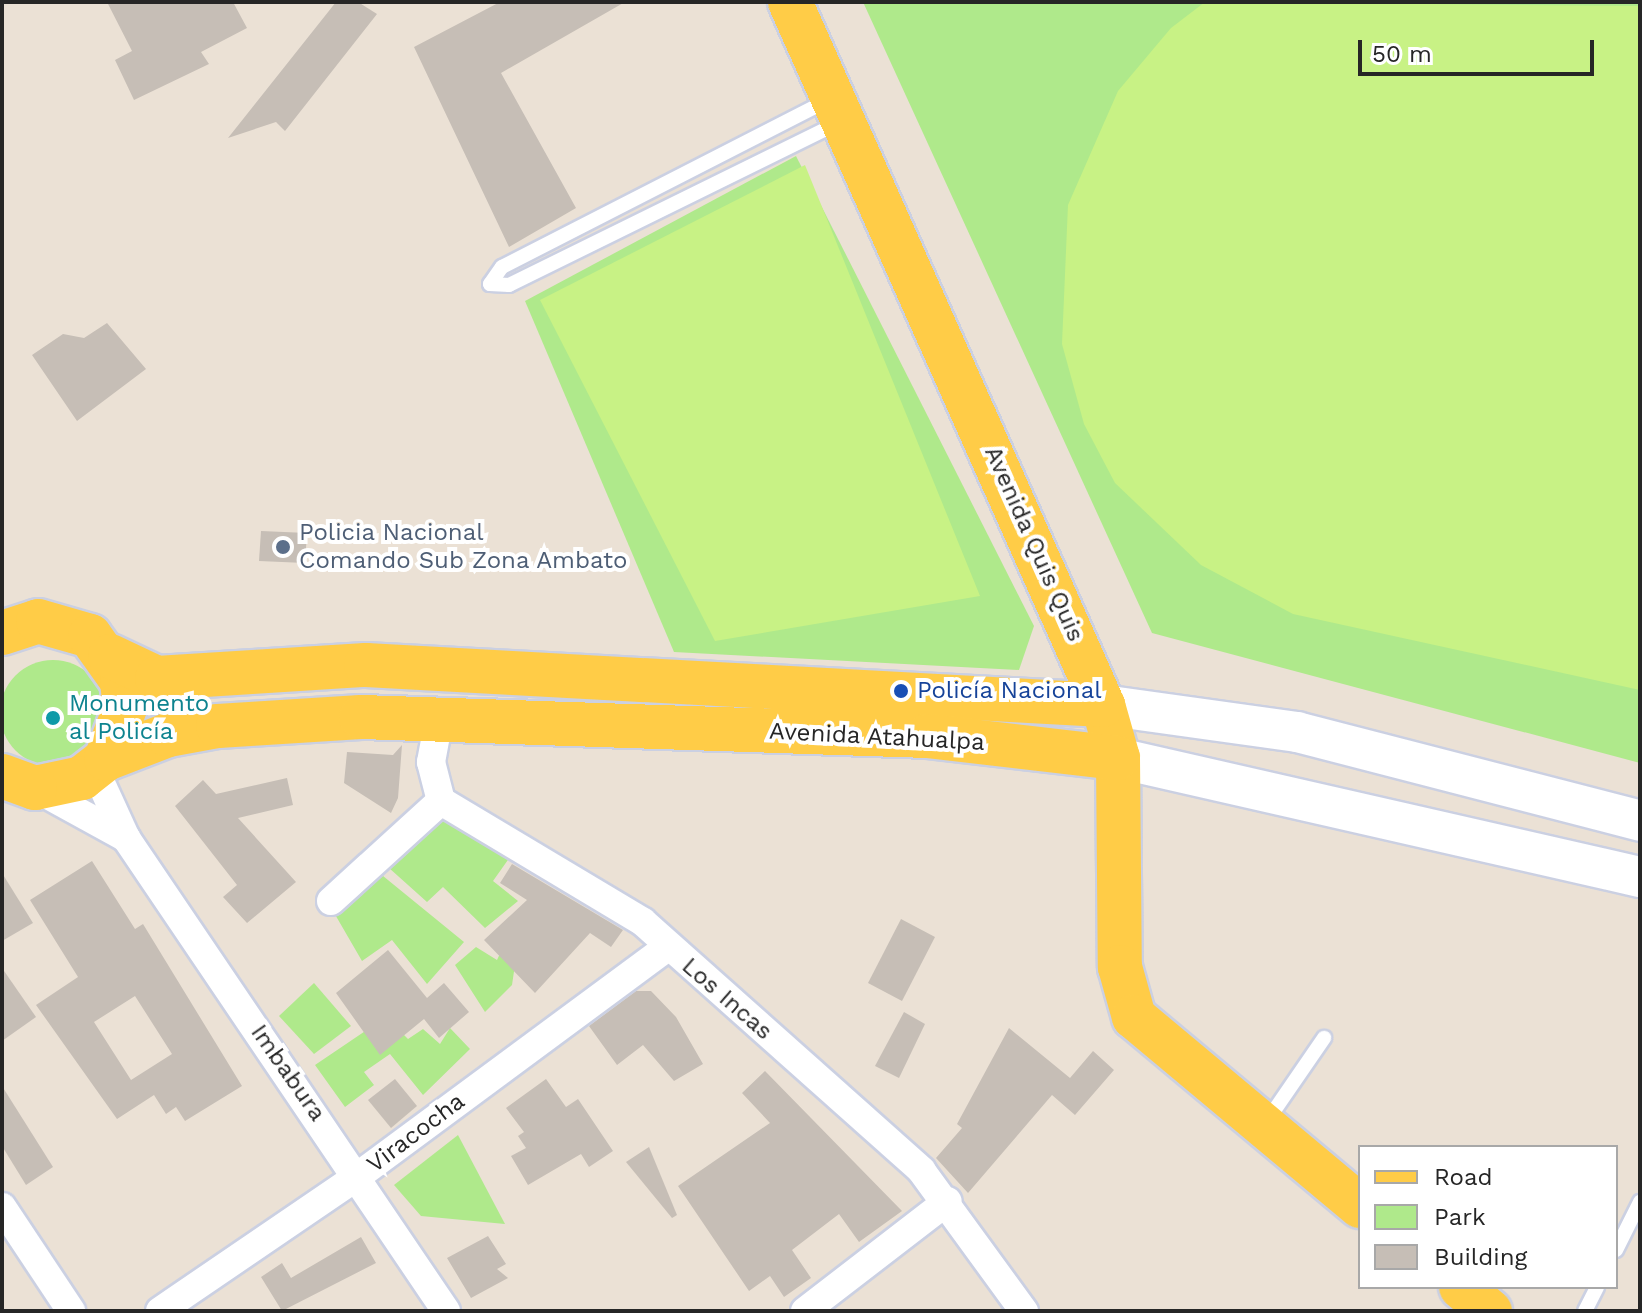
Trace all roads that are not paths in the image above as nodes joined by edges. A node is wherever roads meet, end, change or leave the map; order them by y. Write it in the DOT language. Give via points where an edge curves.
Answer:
graph roads {
  1 [pos="790,2"];
  2 [pos="837,110"];
  3 [pos="2,633"];
  4 [pos="110,656"];
  5 [pos="1103,705"];
  6 [pos="439,719"];
  7 [pos="1118,758"];
  8 [pos="100,764"];
  9 [pos="18,782"];
  10 [pos="441,801"];
  11 [pos="1640,821"];
  12 [pos="126,838"];
  13 [pos="1640,877"];
  14 [pos="331,901"];
  15 [pos="667,947"];
  16 [pos="1324,1038"];
  17 [pos="1262,1128"];
  18 [pos="358,1176"];
  19 [pos="948,1201"];
  20 [pos="1640,1202"];
  21 [pos="1358,1204"];
  22 [pos="2,1207"];
  23 [pos="1618,1246"];
  24 [pos="1463,1289"];
  25 [pos="1596,1289"];
  26 [pos="71,1311"];
  27 [pos="160,1311"];
  28 [pos="446,1311"];
  29 [pos="805,1311"];
  30 [pos="1024,1311"];
  31 [pos="1490,1311"];
  32 [pos="1585,1311"];
  1 -- 2 [label="main road, Avenida Quis Quis"];
  2 -- 2 [label="lane" via="502,267 490,284 509,285"];
  2 -- 5 [label="main road, Avenida Quis Quis"];
  3 -- 4 [label="main road" via="38,621 66,624"];
  4 -- 5 [label="main road" via="157,678 366,665"];
  4 -- 8 [label="main road" via="125,708"];
  5 -- 7 [label="main road, Avenida Quis Quis"];
  5 -- 11 [label="main road" via="1297,732"];
  6 -- 7 [label="main road, Avenida Atahualpa" via="927,736"];
  6 -- 8 [label="main road, Avenida Atahualpa" via="218,726 168,735"];
  6 -- 10 [label="street" via="431,762"];
  7 -- 13 [label="main road, Avenida Atahualpa"];
  7 -- 17 [label="main road, Avenida Quis Quis" via="1120,967 1134,1017"];
  8 -- 9 [label="main road, Avenida Atahualpa" via="59,787"];
  8 -- 12 [label="street, Imbabura"];
  9 -- 12 [label="street, Imbabura"];
  10 -- 14 [label="street"];
  10 -- 15 [label="street, Los Incas" via="643,922"];
  12 -- 18 [label="street, Imbabura"];
  15 -- 18 [label="street, Viracocha"];
  15 -- 19 [label="street, Los Incas"];
  16 -- 17 [label="lane"];
  17 -- 21 [label="main road, Avenida Quis Quis"];
  18 -- 27 [label="street, Viracocha"];
  18 -- 28 [label="street, Imbabura"];
  19 -- 29 [label="street"];
  19 -- 30 [label="street, Los Incas"];
  20 -- 23 [label="lane"];
  22 -- 26 [label="street"];
  24 -- 31 [label="main road"];
  25 -- 32 [label="lane"];
}
